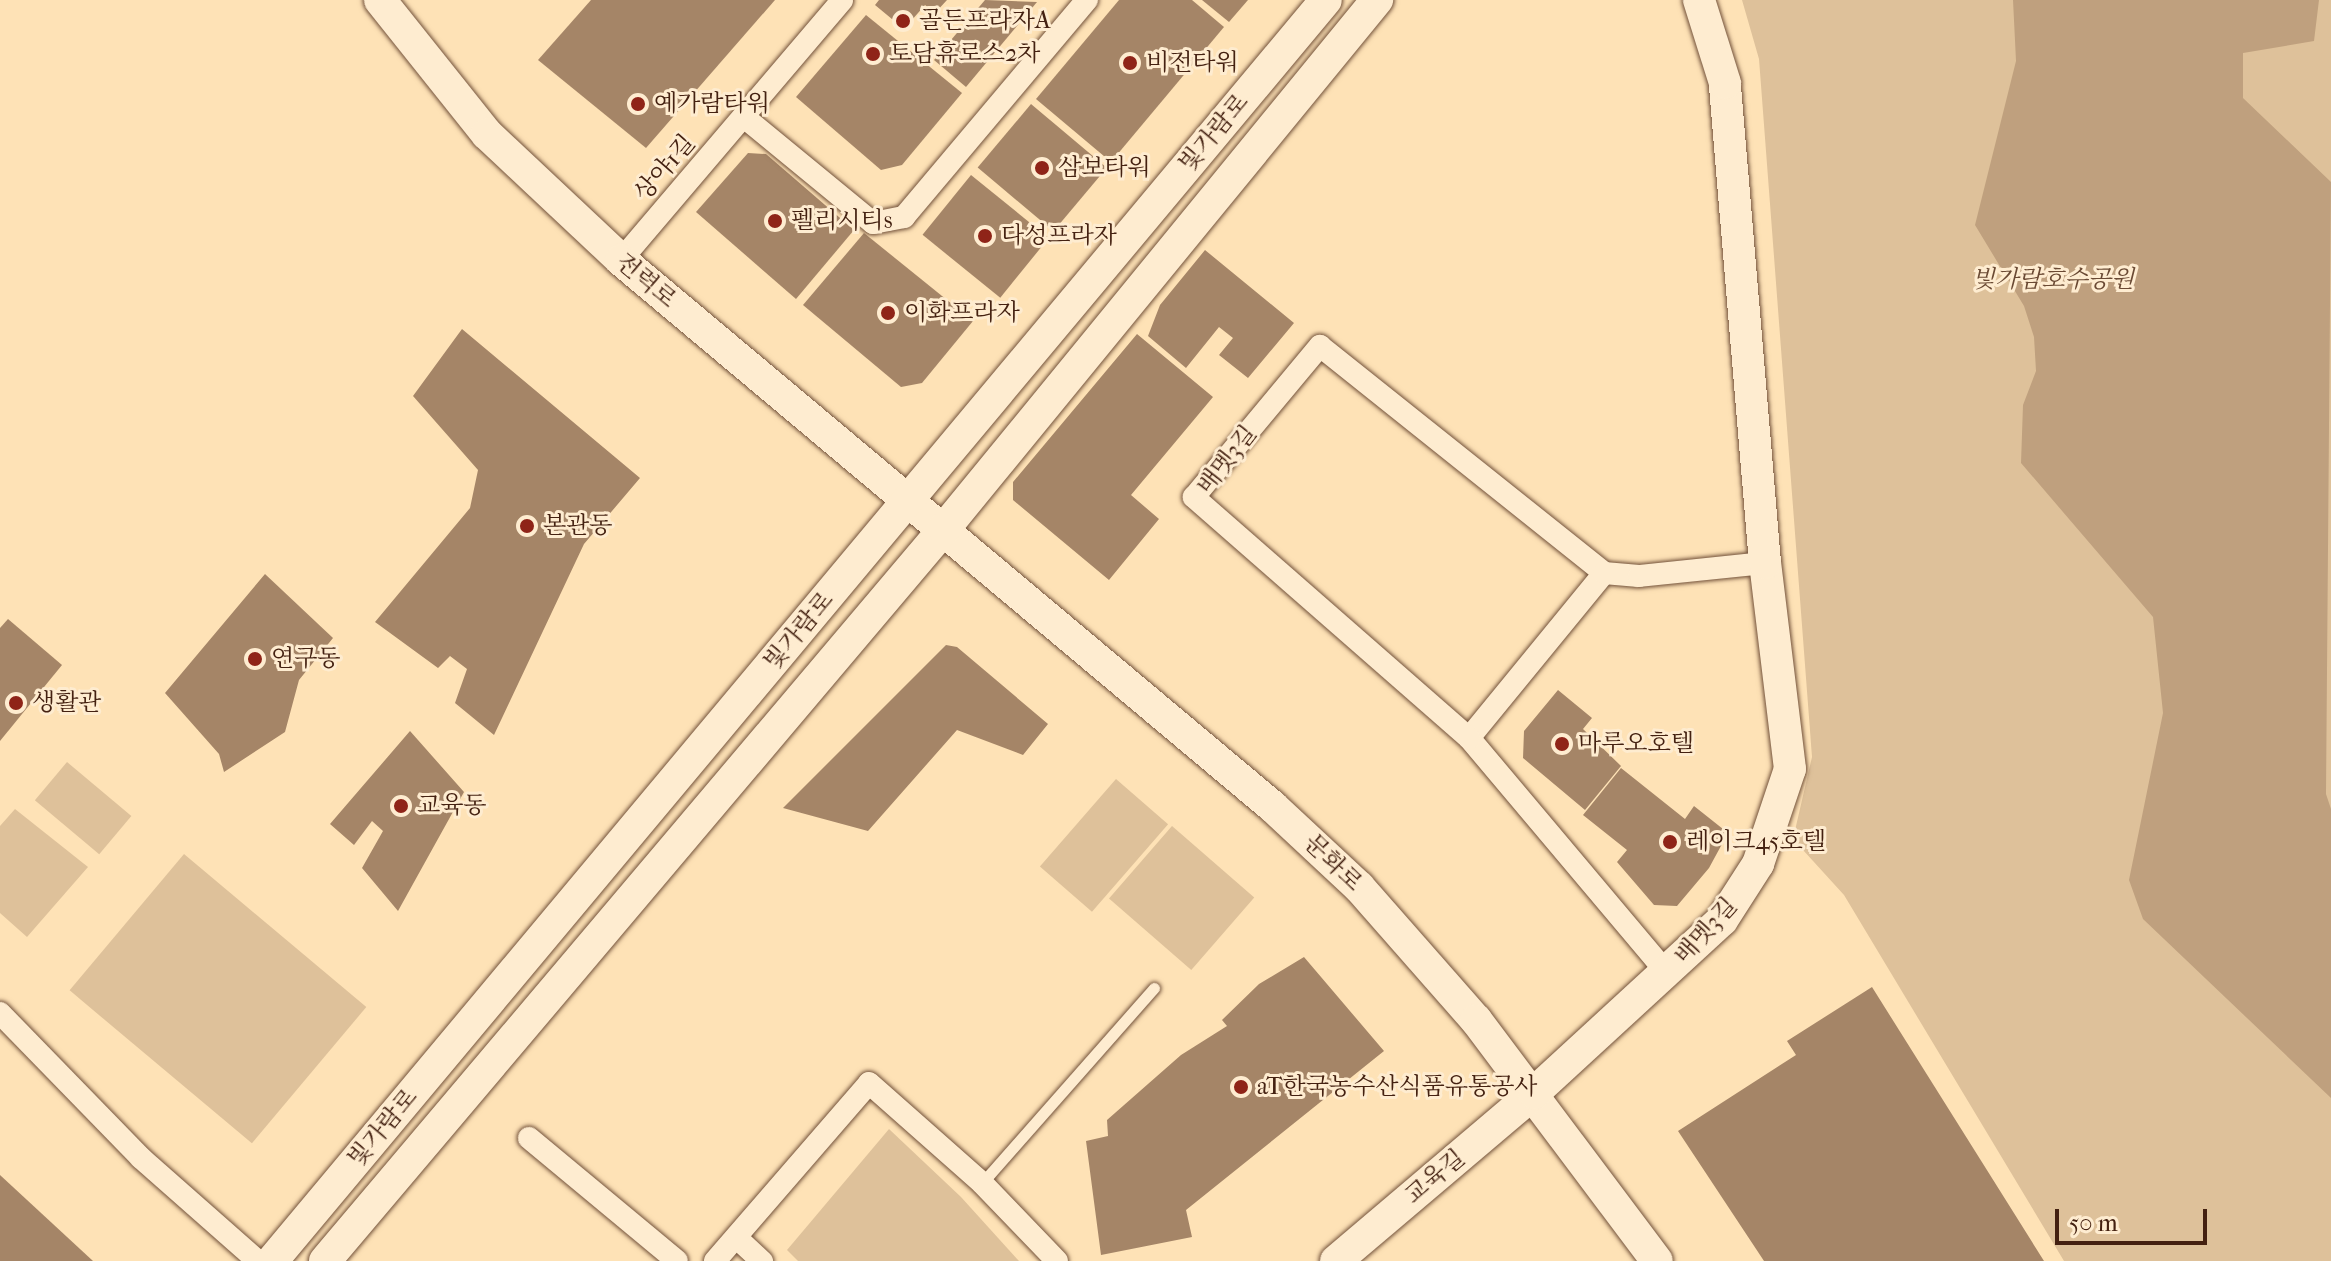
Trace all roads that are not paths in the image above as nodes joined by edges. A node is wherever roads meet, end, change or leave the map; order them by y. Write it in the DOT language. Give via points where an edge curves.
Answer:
graph roads {
  1 [pos="380,0"];
  2 [pos="842,0"];
  3 [pos="1087,0"];
  4 [pos="1326,0"];
  5 [pos="1377,0"];
  6 [pos="1699,0"];
  7 [pos="744,117"];
  8 [pos="621,260"];
  9 [pos="908,499"];
  10 [pos="944,529"];
  11 [pos="1765,563"];
  12 [pos="1604,573"];
  13 [pos="1469,738"];
  14 [pos="1667,973"];
  15 [pos="1154,988"];
  16 [pos="0,1013"];
  17 [pos="1534,1093"];
  18 [pos="529,1138"];
  19 [pos="982,1183"];
  20 [pos="738,1239"];
  21 [pos="258,1261"];
  22 [pos="272,1261"];
  23 [pos="325,1261"];
  24 [pos="677,1261"];
  25 [pos="715,1261"];
  26 [pos="762,1261"];
  27 [pos="1057,1261"];
  28 [pos="1336,1261"];
  29 [pos="1657,1261"];
  1 -- 8 [label="main road, 전력로" via="487,134"];
  2 -- 7 [label="street, 상야1길"];
  3 -- 7 [label="street" via="904,217 873,223"];
  4 -- 9 [label="main road, 빛가람로"];
  5 -- 10 [label="main road, 빛가람로"];
  6 -- 11 [label="main road, 배멧3길" via="1725,83"];
  7 -- 8 [label="street, 상야1길"];
  8 -- 9 [label="main road, 전력로"];
  9 -- 10 [label="main road, 전력로"];
  9 -- 22 [label="main road, 빛가람로"];
  10 -- 17 [label="main road, 문화로" via="1359,887"];
  10 -- 23 [label="main road, 빛가람로"];
  11 -- 12 [label="street" via="1639,576"];
  11 -- 14 [label="main road, 배멧3길" via="1790,769 1758,864 1722,920"];
  12 -- 13 [label="street"];
  12 -- 13 [label="street, 배멧3길" via="1320,346 1194,497 1374,648"];
  13 -- 14 [label="street, 배멧3길"];
  14 -- 17 [label="main road, 배멧3길"];
  15 -- 19 [label="lane"];
  16 -- 21 [label="street"];
  17 -- 28 [label="main road, 교육길"];
  17 -- 29 [label="main road, 문화로"];
  18 -- 24 [label="street"];
  19 -- 20 [label="street" via="869,1083"];
  19 -- 27 [label="street"];
  20 -- 25 [label="street"];
  20 -- 26 [label="street"];
}
